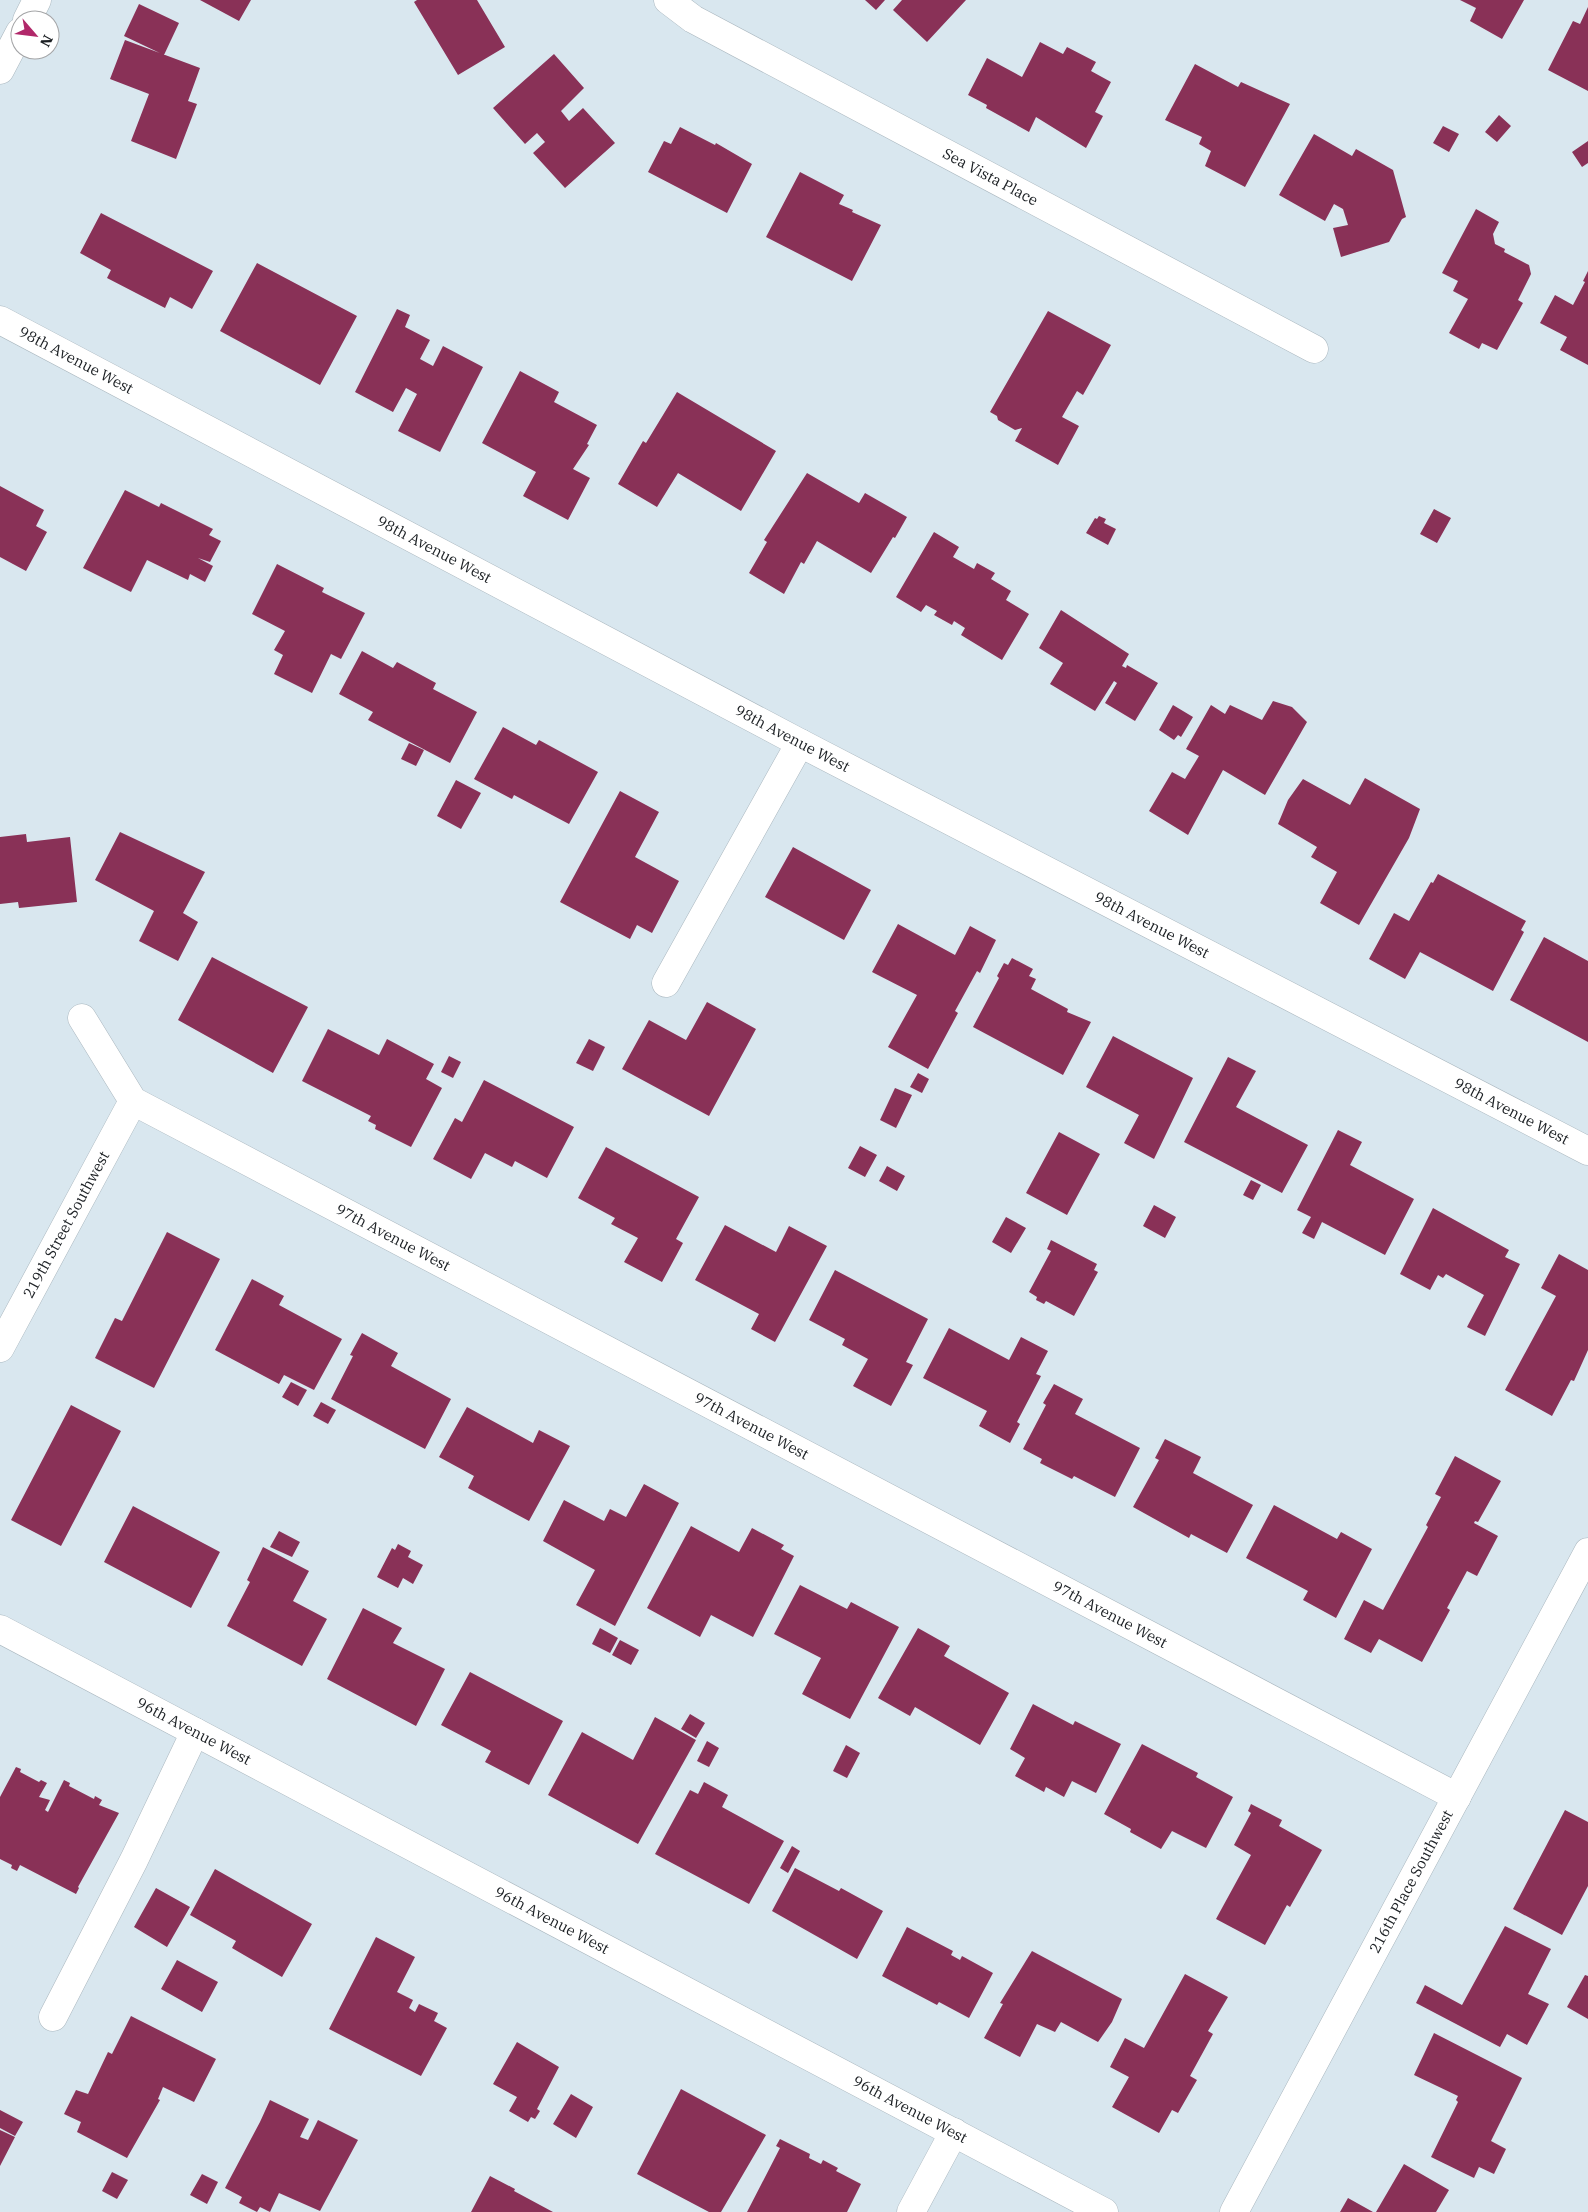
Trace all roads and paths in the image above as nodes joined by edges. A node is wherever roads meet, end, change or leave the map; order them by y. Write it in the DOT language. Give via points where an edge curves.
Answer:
graph roads {
  1 [pos="668,0"];
  2 [pos="10,51"];
  3 [pos="0,70"];
  4 [pos="0,320"];
  5 [pos="1314,349"];
  6 [pos="800,743"];
  7 [pos="666,984"];
  8 [pos="82,1018"];
  9 [pos="133,1101"];
  10 [pos="1588,1151"];
  11 [pos="0,1348"];
  12 [pos="1588,1552"];
  13 [pos="0,1629"];
  14 [pos="195,1732"];
  15 [pos="1457,1797"];
  16 [pos="53,2017"];
  17 [pos="954,2132"];
  18 [pos="911,2212"];
  19 [pos="1104,2212"];
  20 [pos="1234,2212"];
  1 -- 5 [label="street, Sea Vista Place" via="693,20"];
  2 -- 3 [label="street"];
  4 -- 6 [label="street, 98th Avenue West"];
  6 -- 7 [label="street"];
  6 -- 10 [label="street, 98th Avenue West"];
  8 -- 9 [label="street"];
  9 -- 11 [label="street, 219th Street Southwest"];
  9 -- 15 [label="street, 97th Avenue West"];
  12 -- 15 [label="street, 216th Place Southwest"];
  13 -- 14 [label="street, 96th Avenue West"];
  14 -- 16 [label="street"];
  14 -- 17 [label="street, 96th Avenue West"];
  15 -- 20 [label="street, 216th Place Southwest"];
  17 -- 18 [label="street"];
  17 -- 19 [label="street, 96th Avenue West"];
}
